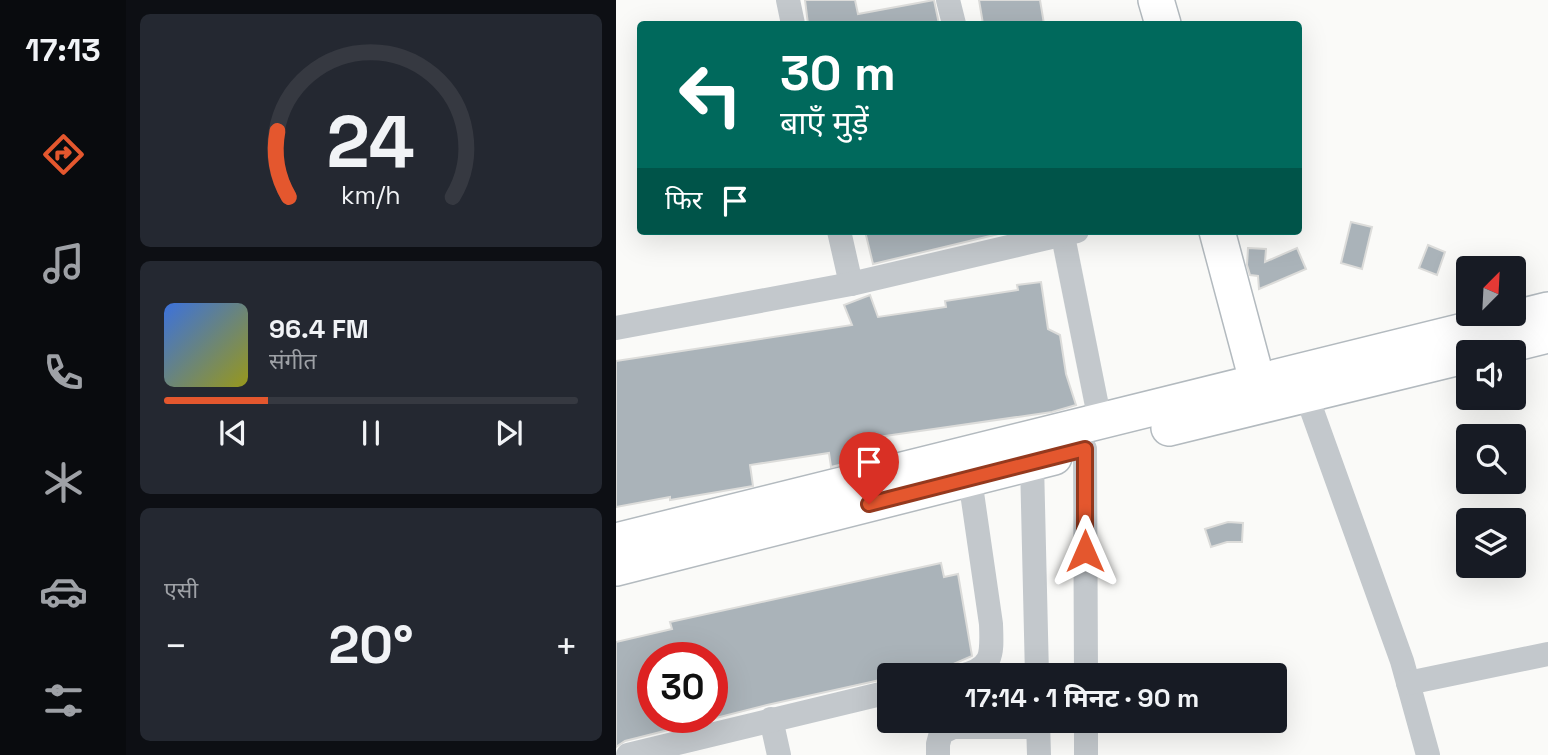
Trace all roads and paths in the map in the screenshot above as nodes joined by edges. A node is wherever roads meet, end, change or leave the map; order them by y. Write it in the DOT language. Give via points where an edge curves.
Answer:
graph roads {
  1 [pos="788,0"];
  2 [pos="948,0"];
  3 [pos="1156,0"];
  4 [pos="792,21"];
  5 [pos="953,21"];
  6 [pos="1162,21"];
  7 [pos="840,235"];
  8 [pos="1049,235"];
  9 [pos="1070,235"];
  10 [pos="1218,235"];
  11 [pos="1007,239"];
  12 [pos="851,285"];
  13 [pos="1548,310"];
  14 [pos="616,328"];
  15 [pos="1548,335"];
  16 [pos="1526,340"];
  17 [pos="1456,358"];
  18 [pos="1260,393"];
  19 [pos="1306,394"];
  20 [pos="1092,435"];
  21 [pos="1032,463"];
  22 [pos="970,479"];
  23 [pos="616,541"];
  24 [pos="616,568"];
  25 [pos="1548,654"];
  26 [pos="986,663"];
  27 [pos="1037,663"];
  28 [pos="1086,663"];
  29 [pos="1408,683"];
  30 [pos="877,695"];
  31 [pos="771,719"];
  32 [pos="942,733"];
  33 [pos="1038,733"];
  34 [pos="1086,733"];
  35 [pos="628,755"];
  36 [pos="779,755"];
  37 [pos="938,755"];
  38 [pos="1039,755"];
  39 [pos="1086,755"];
  40 [pos="1428,755"];
  1 -- 4 [label="street"];
  2 -- 5 [label="street"];
  3 -- 6 [label="street"];
  7 -- 12 [label="street"];
  8 -- 11 [label="street"];
  9 -- 20 [label="street"];
  10 -- 18 [label="street"];
  11 -- 12 [label="street"];
  12 -- 14 [label="street"];
  13 -- 18 [label="street"];
  15 -- 16 [label="street"];
  17 -- 19 [label="street"];
  18 -- 19 [label="street"];
  18 -- 20 [label="street"];
  19 -- 29 [label="street"];
  20 -- 21 [label="street"];
  20 -- 23 [label="street"];
  20 -- 28 [label="street"];
  21 -- 22 [label="street"];
  21 -- 27 [label="street"];
  22 -- 24 [label="street"];
  22 -- 26 [label="street" via="991,624 991,657"];
  25 -- 29 [label="street"];
  29 -- 40 [label="street"];
  30 -- 31 [label="street"];
  31 -- 35 [label="street"];
  31 -- 36 [label="street"];
  32 -- 37 [label="street"];
  33 -- 38 [label="street"];
  34 -- 39 [label="street"];
}
